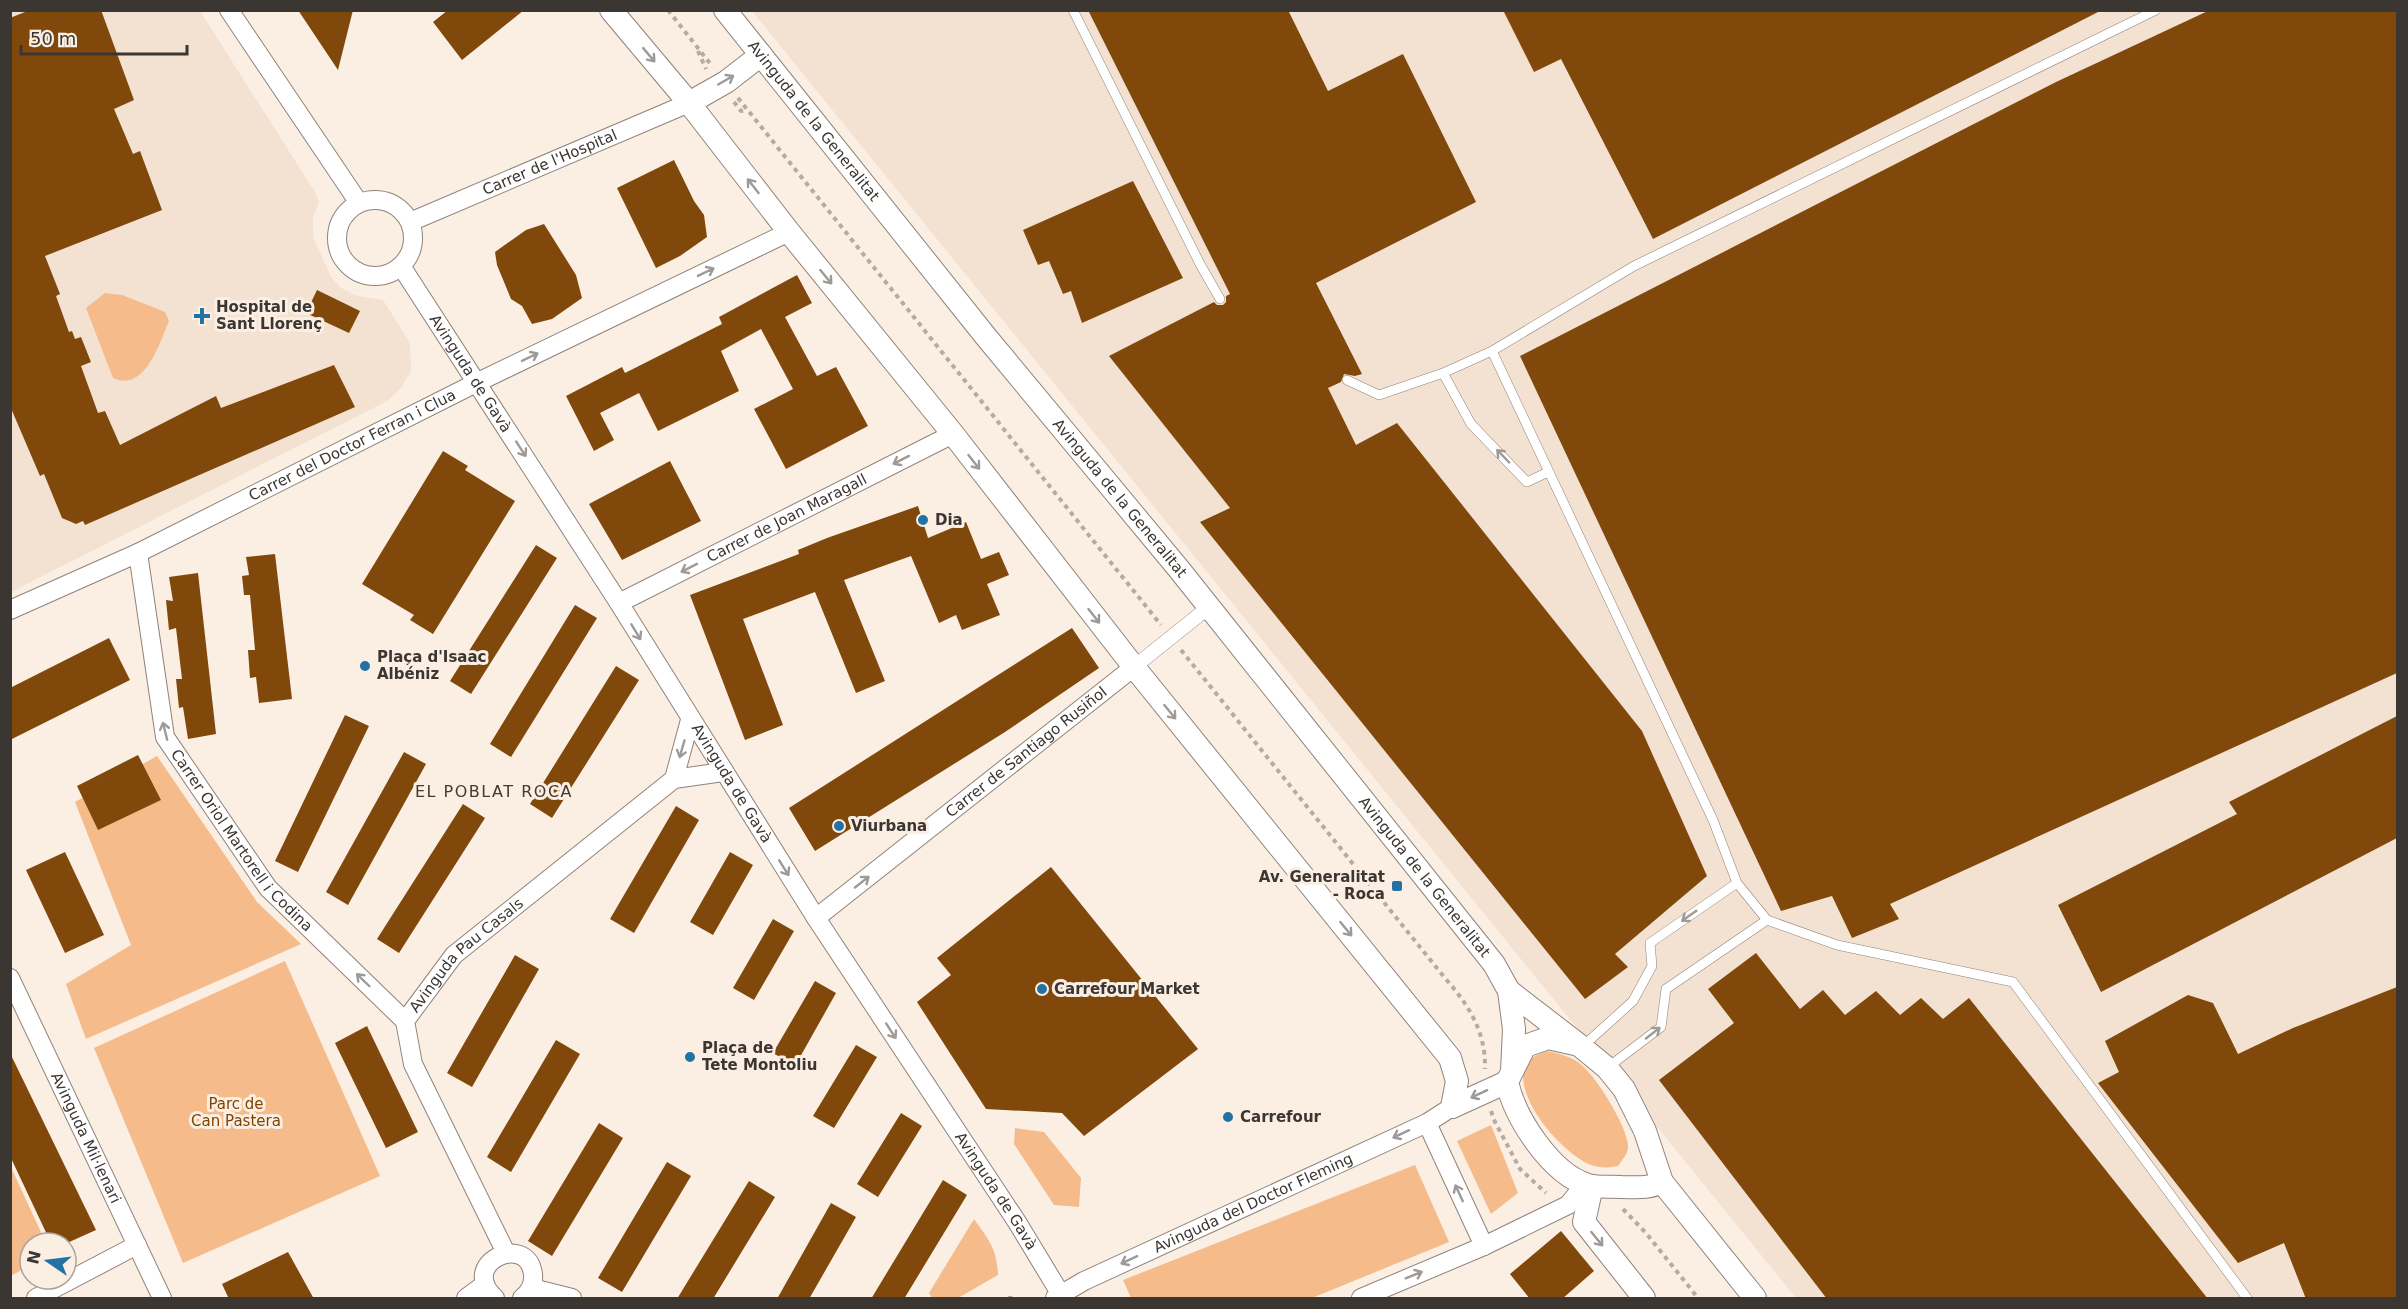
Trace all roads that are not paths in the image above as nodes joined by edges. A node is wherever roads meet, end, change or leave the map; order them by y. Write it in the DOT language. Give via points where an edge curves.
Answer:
graph roads {
  1 [pos="229,10"];
  2 [pos="611,10"];
  3 [pos="725,10"];
  4 [pos="1073,10"];
  5 [pos="2156,10"];
  6 [pos="761,55"];
  7 [pos="689,103"];
  8 [pos="360,203"];
  9 [pos="410,222"];
  10 [pos="789,232"];
  11 [pos="401,266"];
  12 [pos="1220,299"];
  13 [pos="1492,351"];
  14 [pos="1443,373"];
  15 [pos="1347,380"];
  16 [pos="478,382"];
  17 [pos="953,434"];
  18 [pos="1548,472"];
  19 [pos="138,553"];
  20 [pos="619,603"];
  21 [pos="1209,608"];
  22 [pos="10,610"];
  23 [pos="1134,667"];
  24 [pos="690,720"];
  25 [pos="723,772"];
  26 [pos="674,779"];
  27 [pos="1737,883"];
  28 [pos="816,918"];
  29 [pos="1767,920"];
  30 [pos="10,978"];
  31 [pos="1509,991"];
  32 [pos="405,1021"];
  33 [pos="1580,1046"];
  34 [pos="1607,1068"];
  35 [pos="1509,1076"];
  36 [pos="1452,1107"];
  37 [pos="1427,1122"];
  38 [pos="1645,1131"];
  39 [pos="1662,1182"];
  40 [pos="1588,1185"];
  41 [pos="1616,1186"];
  42 [pos="137,1245"];
  43 [pos="1484,1246"];
  44 [pos="506,1253"];
  45 [pos="490,1292"];
  46 [pos="527,1293"];
  47 [pos="1060,1297"];
  48 [pos="36,1299"];
  49 [pos="162,1299"];
  50 [pos="466,1299"];
  51 [pos="572,1299"];
  52 [pos="1361,1299"];
  53 [pos="1644,1299"];
  54 [pos="1755,1299"];
  55 [pos="2247,1299"];
  1 -- 8 [label="street"];
  2 -- 7 [label="street, one-way"];
  3 -- 6 [label="street, Avinguda de la Generalitat"];
  4 -- 12 [label="lane"];
  5 -- 13 [label="lane" via="1634,266"];
  7 -- 6 [label="street, one-way" via="726,82"];
  6 -- 21 [label="street, Avinguda de la Generalitat"];
  7 -- 9 [label="street, Carrer de l'Hospital"];
  10 -- 7 [label="street, one-way"];
  8 -- 9 [label="street" via="383,200 394,205"];
  8 -- 11 [label="street" via="339,224 337,245 346,264 367,275 381,276"];
  9 -- 11 [label="street" via="412,248"];
  16 -- 10 [label="street, Carrer del Doctor Ferran i Clua, one-way"];
  10 -- 17 [label="street, one-way"];
  11 -- 16 [label="street, Avinguda de Gavà"];
  13 -- 14 [label="lane"];
  13 -- 18 [label="lane"];
  14 -- 15 [label="lane" via="1379,395"];
  18 -- 14 [label="lane, one-way" via="1527,482 1471,424"];
  16 -- 19 [label="street, Carrer del Doctor Ferran i Clua"];
  16 -- 20 [label="street, Avinguda de Gavà, one-way"];
  17 -- 20 [label="street, Carrer de Joan Maragall, one-way"];
  17 -- 23 [label="street, one-way"];
  18 -- 27 [label="lane" via="1713,820"];
  19 -- 22 [label="street, Carrer del Doctor Ferran i Clua"];
  32 -- 19 [label="street, Carrer Oriol Martorell i Codina, one-way" via="268,888 165,737"];
  20 -- 24 [label="street, Avinguda de Gavà, one-way"];
  21 -- 23 [label="street, Carrer de Santiago Rusiñol"];
  21 -- 31 [label="street, Avinguda de la Generalitat" via="1426,876 1494,964"];
  28 -- 23 [label="street, Carrer de Santiago Rusiñol, one-way"];
  23 -- 36 [label="street, one-way" via="1450,1058 1457,1081"];
  24 -- 25 [label="street, Avinguda de Gavà"];
  24 -- 26 [label="street, one-way"];
  25 -- 26 [label="street"];
  25 -- 28 [label="street, Avinguda de Gavà, one-way"];
  26 -- 32 [label="street, Avinguda Pau Casals" via="454,955"];
  27 -- 29 [label="lane"];
  27 -- 33 [label="lane, one-way" via="1650,943 1652,966 1633,1001"];
  28 -- 47 [label="street, Avinguda de Gavà, one-way" via="1017,1222"];
  34 -- 29 [label="lane, one-way" via="1661,1028 1666,989"];
  29 -- 55 [label="lane" via="1837,945 2013,982"];
  30 -- 42 [label="street, Avinguda Mil·lenari"];
  31 -- 33 [label="street"];
  31 -- 35 [label="street" via="1514,1029"];
  32 -- 44 [label="street, Avinguda Pau Casals" via="413,1064"];
  33 -- 34 [label="street"];
  33 -- 35 [label="street" via="1548,1038 1525,1046"];
  34 -- 38 [label="street" via="1624,1089"];
  35 -- 36 [label="street, one-way"];
  35 -- 40 [label="street" via="1512,1103 1536,1144 1568,1174"];
  36 -- 37 [label="street, Avinguda del Doctor Fleming"];
  43 -- 37 [label="street, one-way"];
  37 -- 47 [label="street, Avinguda del Doctor Fleming, one-way" via="1084,1281"];
  38 -- 39 [label="street"];
  38 -- 41 [label="street" via="1647,1164 1633,1180"];
  39 -- 41 [label="street" via="1651,1188"];
  39 -- 54 [label="street"];
  40 -- 41 [label="street"];
  40 -- 43 [label="street" via="1568,1205"];
  40 -- 53 [label="street, one-way" via="1584,1222"];
  42 -- 48 [label="street"];
  42 -- 49 [label="street, Avinguda Mil·lenari"];
  52 -- 43 [label="street, one-way"];
  44 -- 45 [label="street" via="488,1263 484,1271"];
  44 -- 46 [label="street" via="516,1254 530,1264 534,1279"];
  45 -- 50 [label="street"];
  46 -- 51 [label="street"];
}
